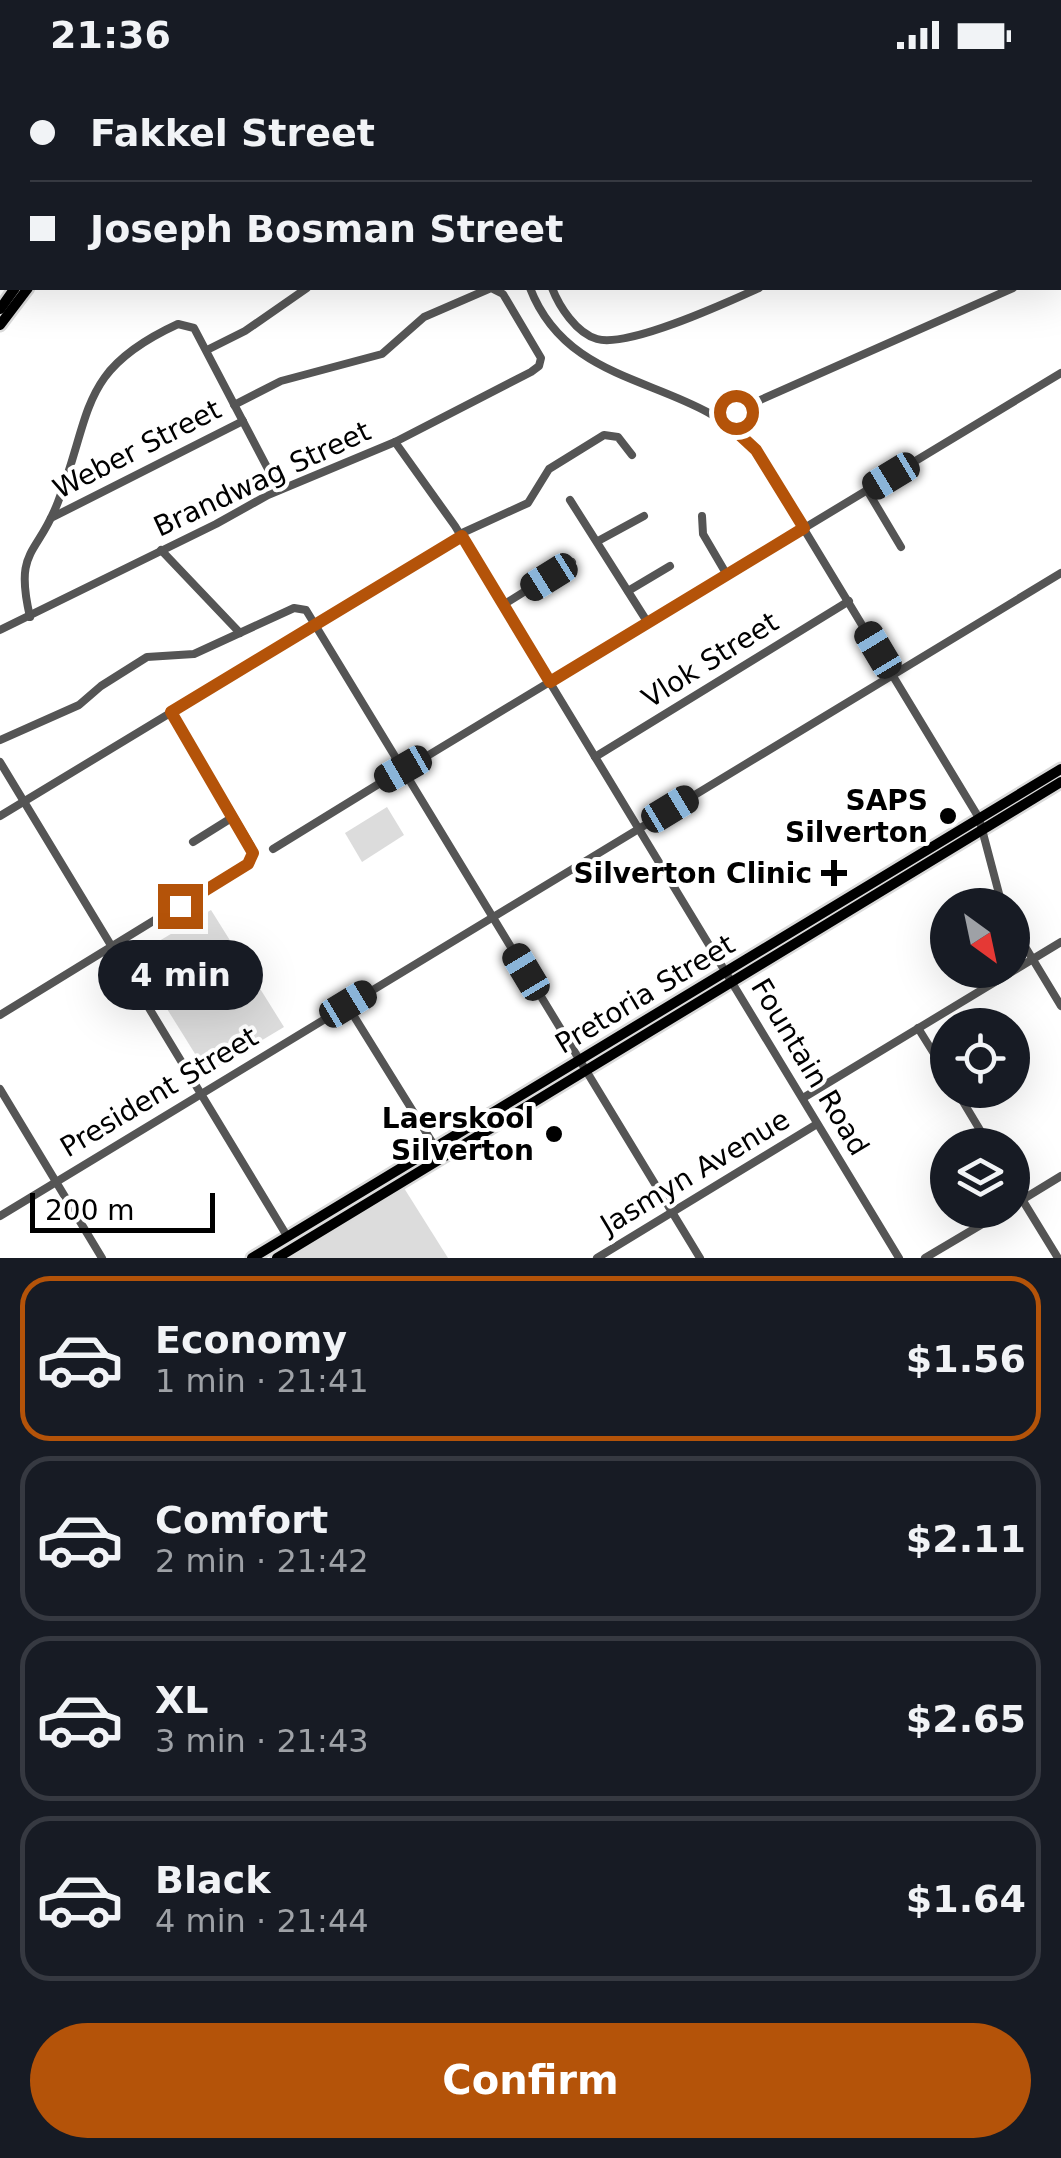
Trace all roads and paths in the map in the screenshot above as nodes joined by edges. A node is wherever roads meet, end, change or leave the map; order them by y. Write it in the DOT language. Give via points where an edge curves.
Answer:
graph roads {
  1 [pos="26,290"];
  2 [pos="304,290"];
  3 [pos="485,290"];
  4 [pos="495,290"];
  5 [pos="531,290"];
  6 [pos="553,290"];
  7 [pos="754,290"];
  8 [pos="1008,290"];
  9 [pos="0,325"];
  10 [pos="207,350"];
  11 [pos="1061,372"];
  12 [pos="234,404"];
  13 [pos="243,421"];
  14 [pos="727,423"];
  15 [pos="396,442"];
  16 [pos="632,455"];
  17 [pos="279,490"];
  18 [pos="867,490"];
  19 [pos="570,500"];
  20 [pos="644,516"];
  21 [pos="702,516"];
  22 [pos="50,518"];
  23 [pos="804,528"];
  24 [pos="461,535"];
  25 [pos="598,541"];
  26 [pos="901,547"];
  27 [pos="161,550"];
  28 [pos="572,562"];
  29 [pos="670,566"];
  30 [pos="1061,573"];
  31 [pos="728,575"];
  32 [pos="628,591"];
  33 [pos="849,601"];
  34 [pos="504,605"];
  35 [pos="30,617"];
  36 [pos="648,623"];
  37 [pos="316,625"];
  38 [pos="0,630"];
  39 [pos="240,633"];
  40 [pos="894,675"];
  41 [pos="550,682"];
  42 [pos="171,712"];
  43 [pos="0,740"];
  44 [pos="595,757"];
  45 [pos="0,762"];
  46 [pos="1061,769"];
  47 [pos="404,770"];
  48 [pos="1061,782"];
  49 [pos="24,802"];
  50 [pos="0,816"];
  51 [pos="233,817"];
  52 [pos="982,824"];
  53 [pos="638,828"];
  54 [pos="192,842"];
  55 [pos="273,849"];
  56 [pos="998,888"];
  57 [pos="492,916"];
  58 [pos="1061,942"];
  59 [pos="112,947"];
  60 [pos="1030,956"];
  61 [pos="1032,959"];
  62 [pos="729,977"];
  63 [pos="348,1004"];
  64 [pos="1061,1006"];
  65 [pos="0,1014"];
  66 [pos="918,1028"];
  67 [pos="930,1047"];
  68 [pos="582,1064"];
  69 [pos="0,1090"];
  70 [pos="202,1093"];
  71 [pos="803,1098"];
  72 [pos="817,1124"];
  73 [pos="438,1153"];
  74 [pos="423,1170"];
  75 [pos="1061,1176"];
  76 [pos="56,1181"];
  77 [pos="1030,1195"];
  78 [pos="331,1210"];
  79 [pos="672,1212"];
  80 [pos="1030,1213"];
  81 [pos="0,1216"];
  82 [pos="976,1228"];
  83 [pos="287,1236"];
  84 [pos="99,1257"];
  85 [pos="252,1258"];
  86 [pos="277,1258"];
  87 [pos="597,1258"];
  88 [pos="700,1258"];
  89 [pos="899,1258"];
  90 [pos="925,1258"];
  91 [pos="1058,1258"];
  1 -- 9 [label="main road"];
  2 -- 10 [label="street"];
  3 -- 12 [label="street, Brandwag Street" via="424,317 382,354 281,381"];
  4 -- 15 [label="street, Brandwag Street" via="504,294 540,353 540,364"];
  5 -- 14 [label="street" via="549,324 587,359"];
  6 -- 7 [label="street" via="583,331 611,340"];
  8 -- 14 [label="street" via="740,408"];
  10 -- 12 [label="street"];
  10 -- 22 [label="street" via="183,323 123,356 90,400"];
  11 -- 18 [label="street"];
  12 -- 13 [label="street"];
  13 -- 17 [label="street"];
  13 -- 22 [label="street, Weber Street"];
  14 -- 23 [label="street" via="756,450"];
  15 -- 17 [label="street, Brandwag Street"];
  15 -- 24 [label="street, Fountain Road"];
  16 -- 24 [label="street" via="618,437 604,435 551,466 528,503"];
  17 -- 27 [label="street, Brandwag Street"];
  18 -- 23 [label="street"];
  18 -- 26 [label="street"];
  19 -- 25 [label="street"];
  20 -- 25 [label="street"];
  21 -- 31 [label="street" via="703,534"];
  22 -- 35 [label="street" via="24,568"];
  23 -- 31 [label="street"];
  23 -- 33 [label="street"];
  24 -- 34 [label="street, Fountain Road"];
  24 -- 37 [label="street"];
  25 -- 32 [label="street"];
  27 -- 35 [label="street, Brandwag Street"];
  27 -- 39 [label="street"];
  28 -- 34 [label="street"];
  29 -- 32 [label="street"];
  30 -- 40 [label="street, President Street"];
  31 -- 36 [label="street"];
  32 -- 36 [label="street"];
  33 -- 40 [label="street"];
  33 -- 44 [label="street, Vlok Street"];
  34 -- 41 [label="street, Fountain Road"];
  35 -- 38 [label="street, Brandwag Street"];
  36 -- 41 [label="street"];
  37 -- 39 [label="street" via="300,607"];
  37 -- 42 [label="street"];
  37 -- 47 [label="street"];
  39 -- 43 [label="street" via="194,654 148,658 78,705"];
  40 -- 52 [label="street"];
  40 -- 53 [label="street, President Street"];
  41 -- 44 [label="street, Fountain Road"];
  41 -- 47 [label="street"];
  42 -- 49 [label="street"];
  42 -- 51 [label="street"];
  44 -- 53 [label="street, Fountain Road"];
  45 -- 49 [label="street"];
  46 -- 52 [label="main road, Pretoria Street"];
  47 -- 55 [label="street"];
  47 -- 57 [label="street"];
  48 -- 52 [label="main road, Pretoria Street"];
  49 -- 50 [label="street"];
  49 -- 59 [label="street"];
  51 -- 54 [label="street"];
  51 -- 59 [label="street" via="252,858"];
  52 -- 56 [label="street"];
  52 -- 62 [label="main road, Pretoria Street"];
  53 -- 57 [label="street, President Street"];
  53 -- 62 [label="street, Fountain Road"];
  57 -- 63 [label="street, President Street"];
  57 -- 68 [label="street"];
  58 -- 61 [label="street, Jasmyn Avenue"];
  59 -- 65 [label="street"];
  59 -- 70 [label="street"];
  60 -- 61 [label="street"];
  61 -- 64 [label="street"];
  61 -- 66 [label="street, Jasmyn Avenue"];
  62 -- 68 [label="main road, Pretoria Street"];
  62 -- 71 [label="street, Fountain Road"];
  63 -- 70 [label="street, President Street"];
  63 -- 73 [label="street"];
  66 -- 67 [label="street"];
  66 -- 71 [label="street, Jasmyn Avenue"];
  68 -- 73 [label="main road, Pretoria Street"];
  68 -- 79 [label="street"];
  69 -- 76 [label="street"];
  70 -- 76 [label="street, President Street"];
  70 -- 83 [label="street"];
  71 -- 72 [label="street, Fountain Road"];
  72 -- 79 [label="street, Jasmyn Avenue"];
  72 -- 89 [label="street, Fountain Road"];
  73 -- 74 [label="main road, Pretoria Street"];
  73 -- 78 [label="main road, Pretoria Street"];
  74 -- 78 [label="main road" via="410,1170"];
  74 -- 86 [label="main road, Pretoria Street"];
  75 -- 77 [label="street"];
  76 -- 81 [label="street, President Street"];
  76 -- 84 [label="street"];
  78 -- 83 [label="main road, Pretoria Street"];
  79 -- 87 [label="street, Jasmyn Avenue"];
  79 -- 88 [label="street"];
  80 -- 91 [label="street"];
  82 -- 90 [label="street"];
  83 -- 85 [label="main road, Pretoria Street"];
}
